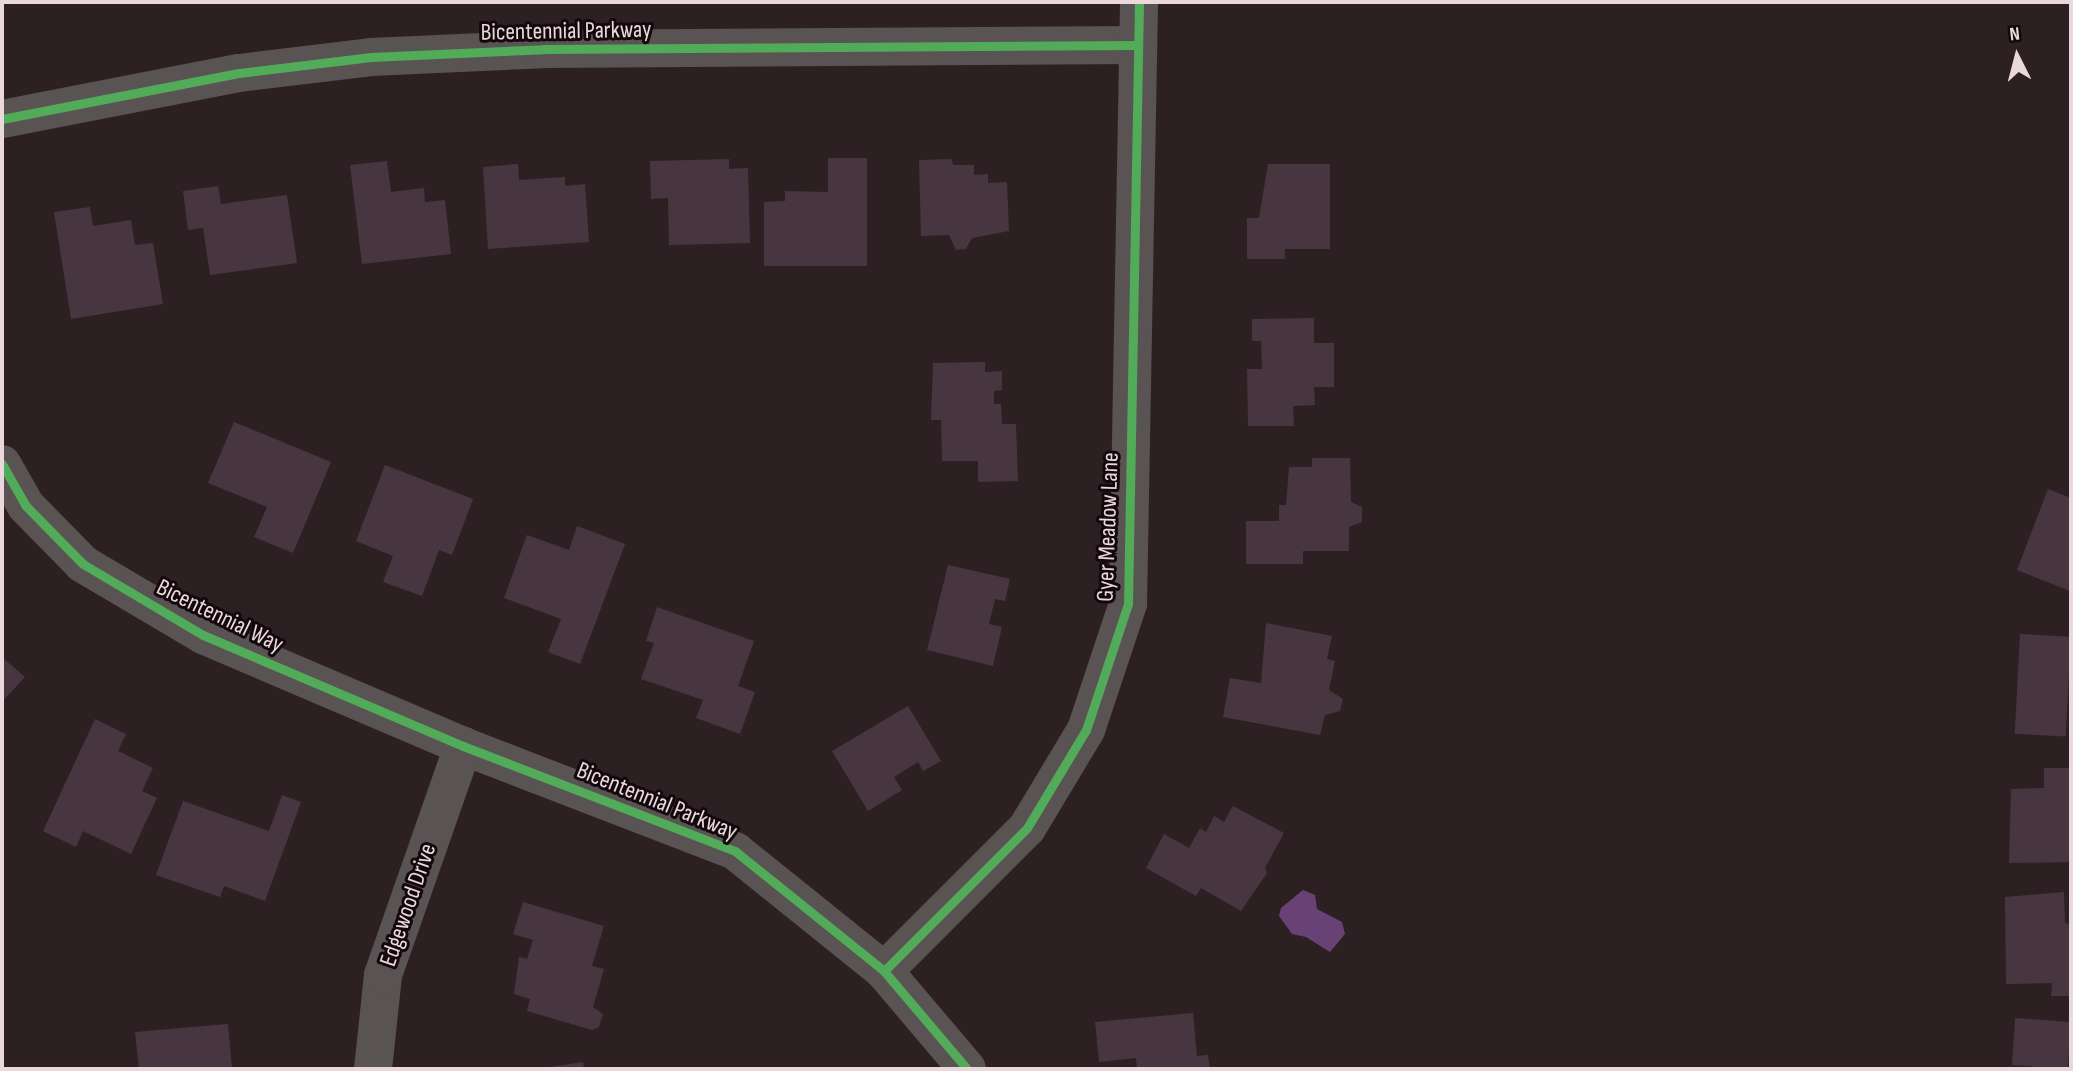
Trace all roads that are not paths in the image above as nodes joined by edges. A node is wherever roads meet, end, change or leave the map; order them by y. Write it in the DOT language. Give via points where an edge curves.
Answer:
graph roads {
  1 [pos="1139,2"];
  2 [pos="1138,45"];
  3 [pos="2,119"];
  4 [pos="2,464"];
  5 [pos="463,746"];
  6 [pos="884,971"];
  7 [pos="373,1069"];
  8 [pos="967,1069"];
  1 -- 2 [label="street, Gyer Meadow Lane"];
  2 -- 3 [label="street, Bicentennial Parkway" via="544,49 371,57 239,73"];
  2 -- 6 [label="street, Gyer Meadow Lane" via="1128,604 1086,730 1027,828"];
  4 -- 5 [label="street, Bicentennial Way" via="26,506 82,564 203,635"];
  5 -- 6 [label="street, Bicentennial Parkway" via="735,851"];
  5 -- 7 [label="street, Edgewood Drive" via="383,975"];
  6 -- 8 [label="street, Bicentennial Parkway"];
}
